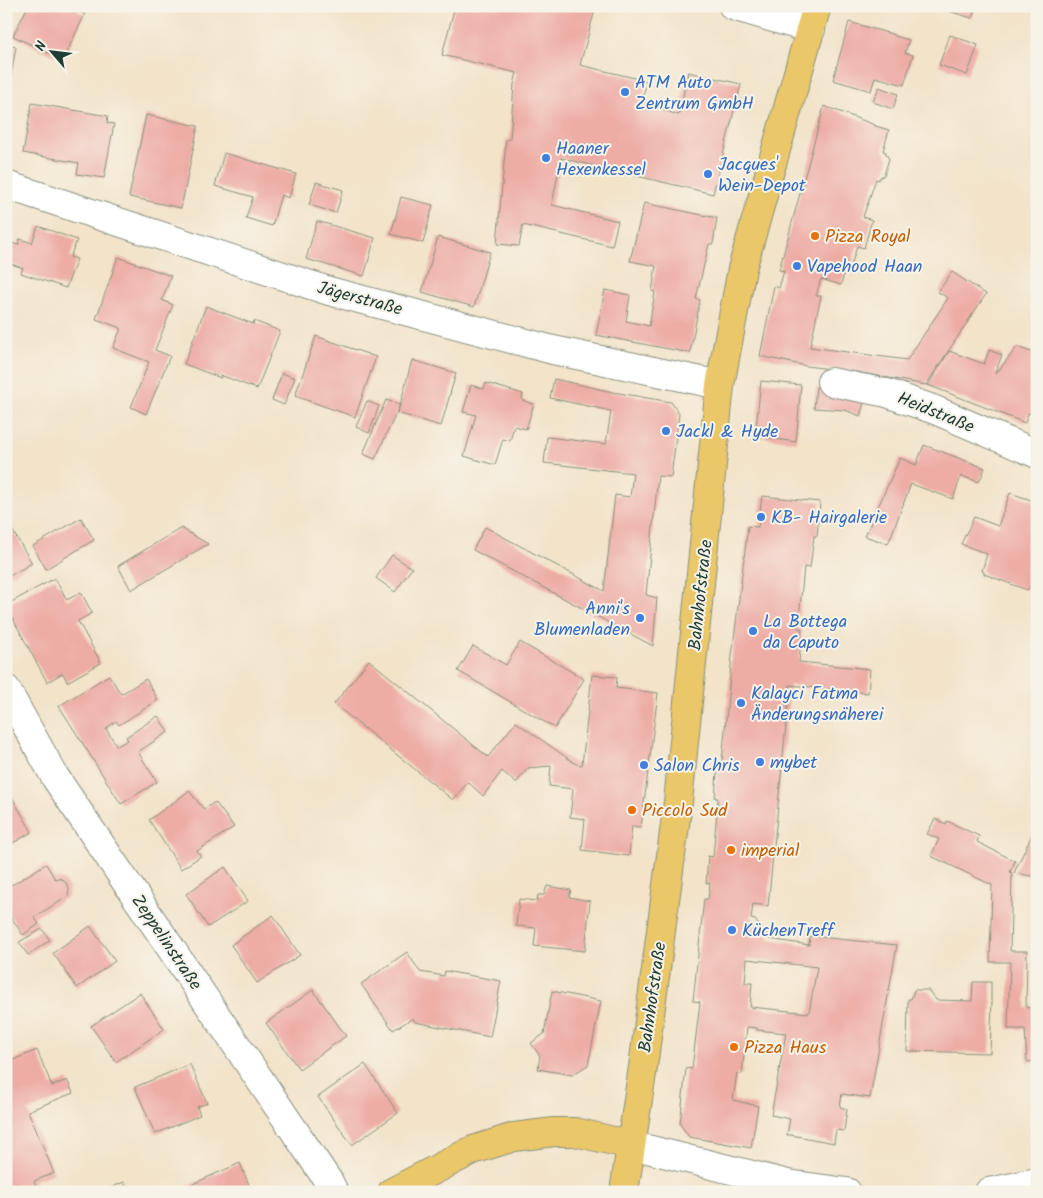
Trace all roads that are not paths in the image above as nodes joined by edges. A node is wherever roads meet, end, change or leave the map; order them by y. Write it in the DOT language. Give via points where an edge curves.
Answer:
graph roads {
  1 [pos="733,6"];
  2 [pos="814,17"];
  3 [pos="6,185"];
  4 [pos="831,382"];
  5 [pos="720,385"];
  6 [pos="1037,454"];
  7 [pos="6,689"];
  8 [pos="631,1145"];
  9 [pos="1037,1182"];
  10 [pos="334,1192"];
  11 [pos="392,1192"];
  12 [pos="624,1192"];
  13 [pos="847,1192"];
  14 [pos="989,1192"];
  1 -- 2 [label="street"];
  2 -- 5 [label="main road, Bahnhofstraße" via="742,268"];
  3 -- 5 [label="street, Jägerstraße" via="329,291 553,350"];
  4 -- 6 [label="street, Heidstraße" via="887,393 919,404"];
  5 -- 8 [label="main road, Bahnhofstraße" via="678,802"];
  7 -- 10 [label="street, Zeppelinstraße" via="55,777"];
  8 -- 11 [label="main road" via="575,1132 514,1137 473,1150"];
  8 -- 12 [label="main road, Bahnhofstraße"];
  8 -- 13 [label="street" via="788,1184"];
  9 -- 14 [label="street"];
}
